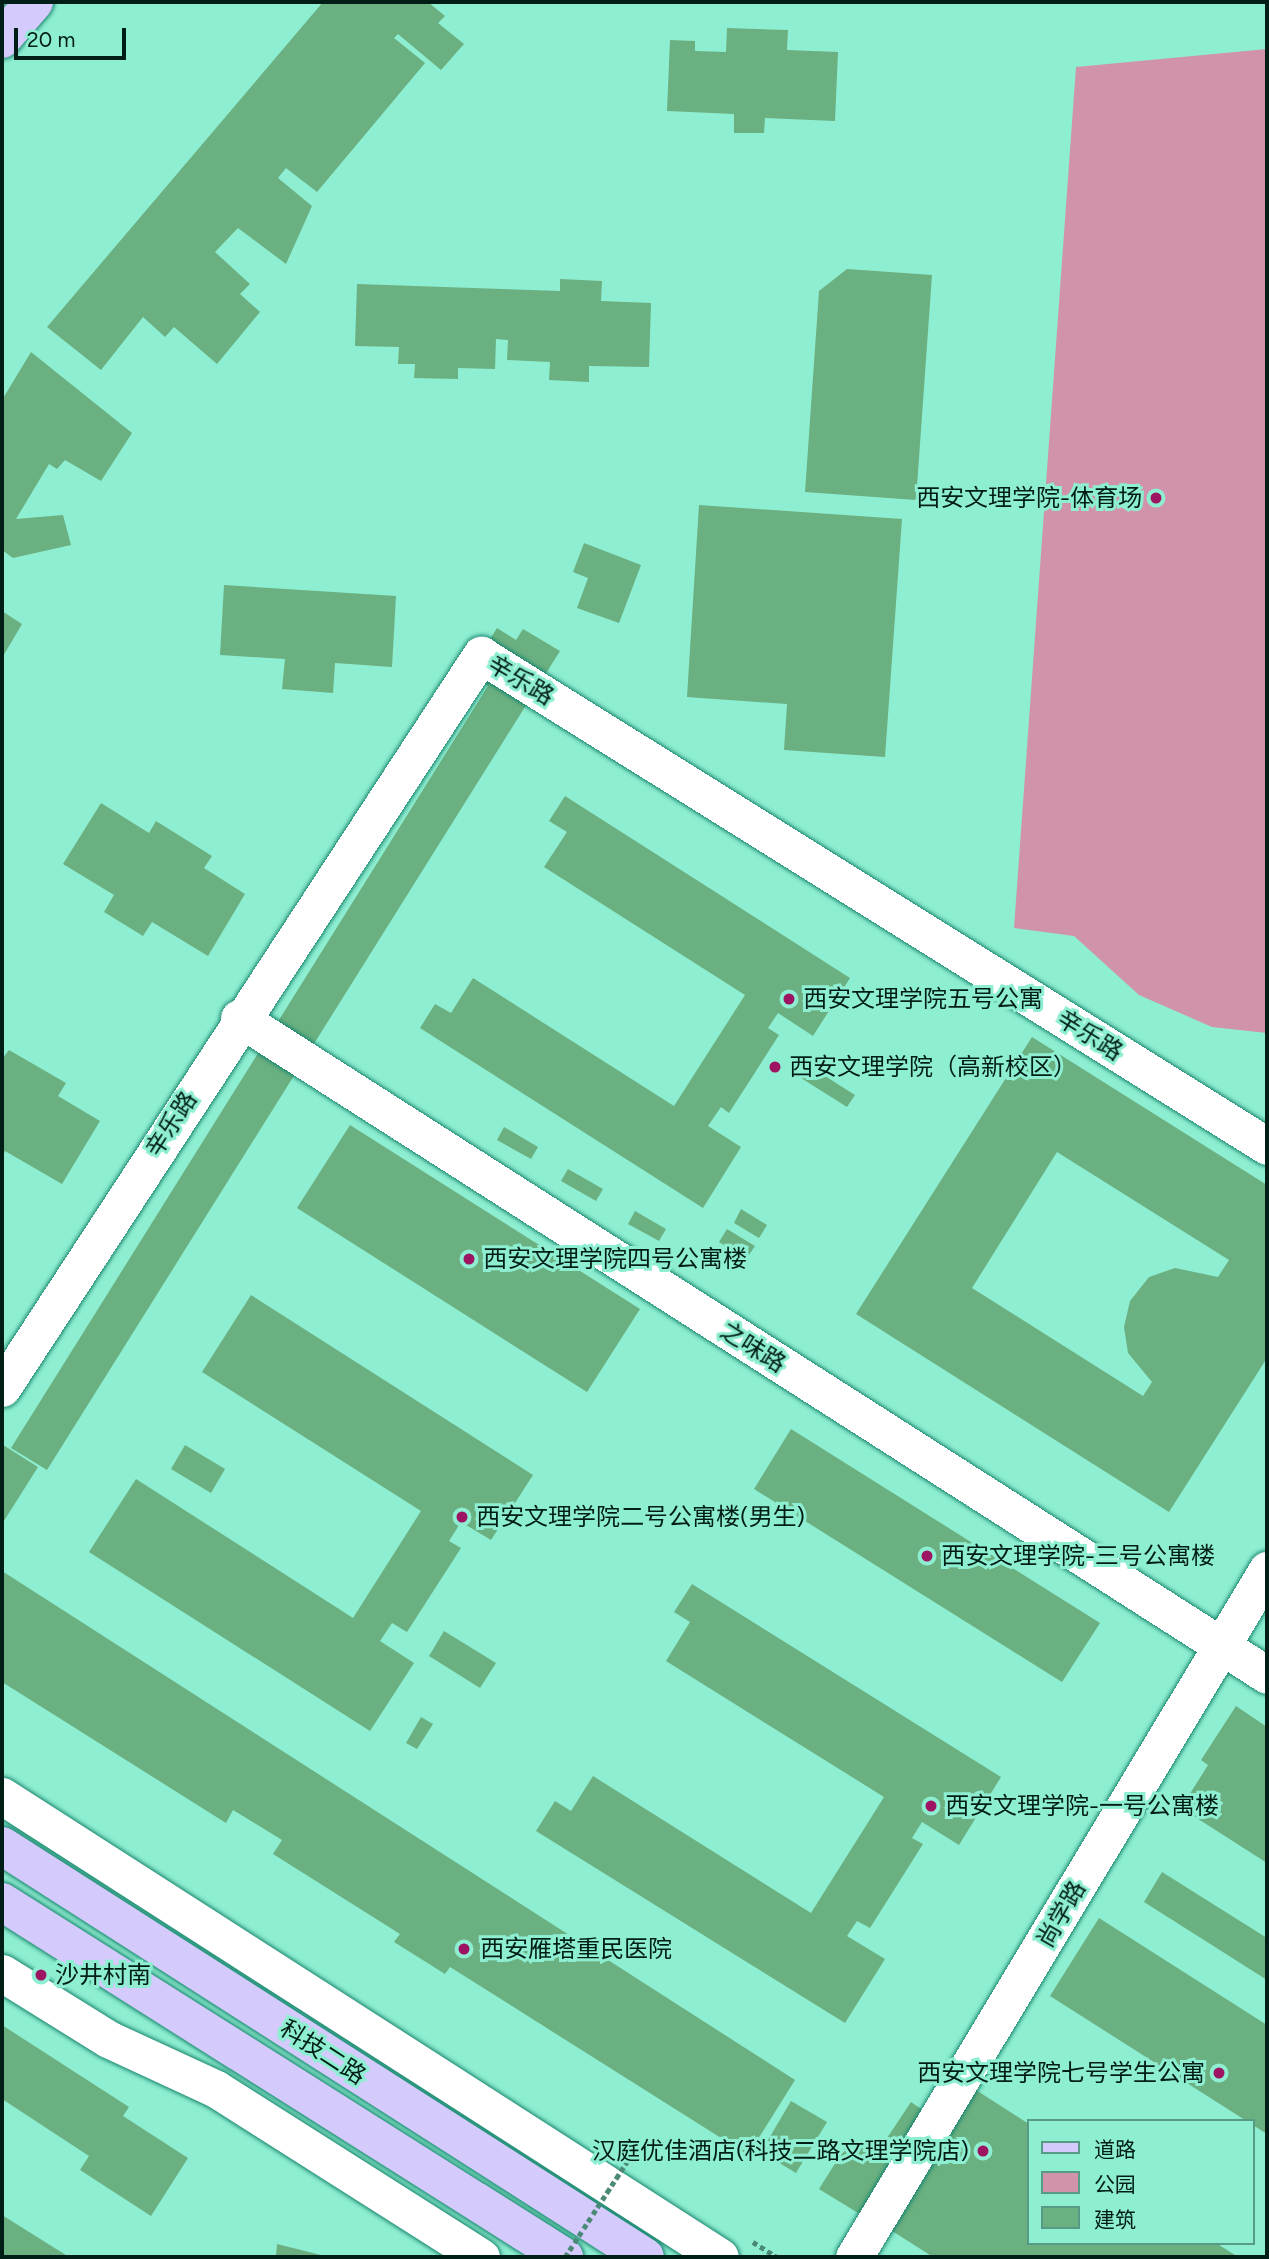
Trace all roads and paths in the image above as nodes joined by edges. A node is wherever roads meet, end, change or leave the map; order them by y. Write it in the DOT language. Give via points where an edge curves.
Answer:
graph roads {
  1 [pos="34,2"];
  2 [pos="2,39"];
  3 [pos="239,1018"];
  4 [pos="1267,1146"];
  5 [pos="2,1388"];
  6 [pos="1267,1570"];
  7 [pos="1219,1644"];
  8 [pos="1267,1675"];
  9 [pos="2,1796"];
  10 [pos="2,1846"];
  11 [pos="2,1902"];
  12 [pos="2,1973"];
  13 [pos="628,2160"];
  14 [pos="481,2257"];
  15 [pos="565,2257"];
  16 [pos="645,2257"];
  17 [pos="720,2257"];
  18 [pos="854,2257"];
  1 -- 2 [label="main road"];
  3 -- 4 [label="street, 辛乐路" via="481,655"];
  3 -- 5 [label="street, 辛乐路"];
  3 -- 7 [label="street, 之味路"];
  6 -- 7 [label="street, 尚学路"];
  7 -- 8 [label="street, 之味路"];
  7 -- 18 [label="street, 尚学路"];
  9 -- 17 [label="street"];
  10 -- 16 [label="main road, 科技二路"];
  11 -- 15 [label="main road, 科技二路"];
  12 -- 14 [label="street" via="108,2039 216,2090"];
  13 -- 15 [label="path, bridge"];
}
